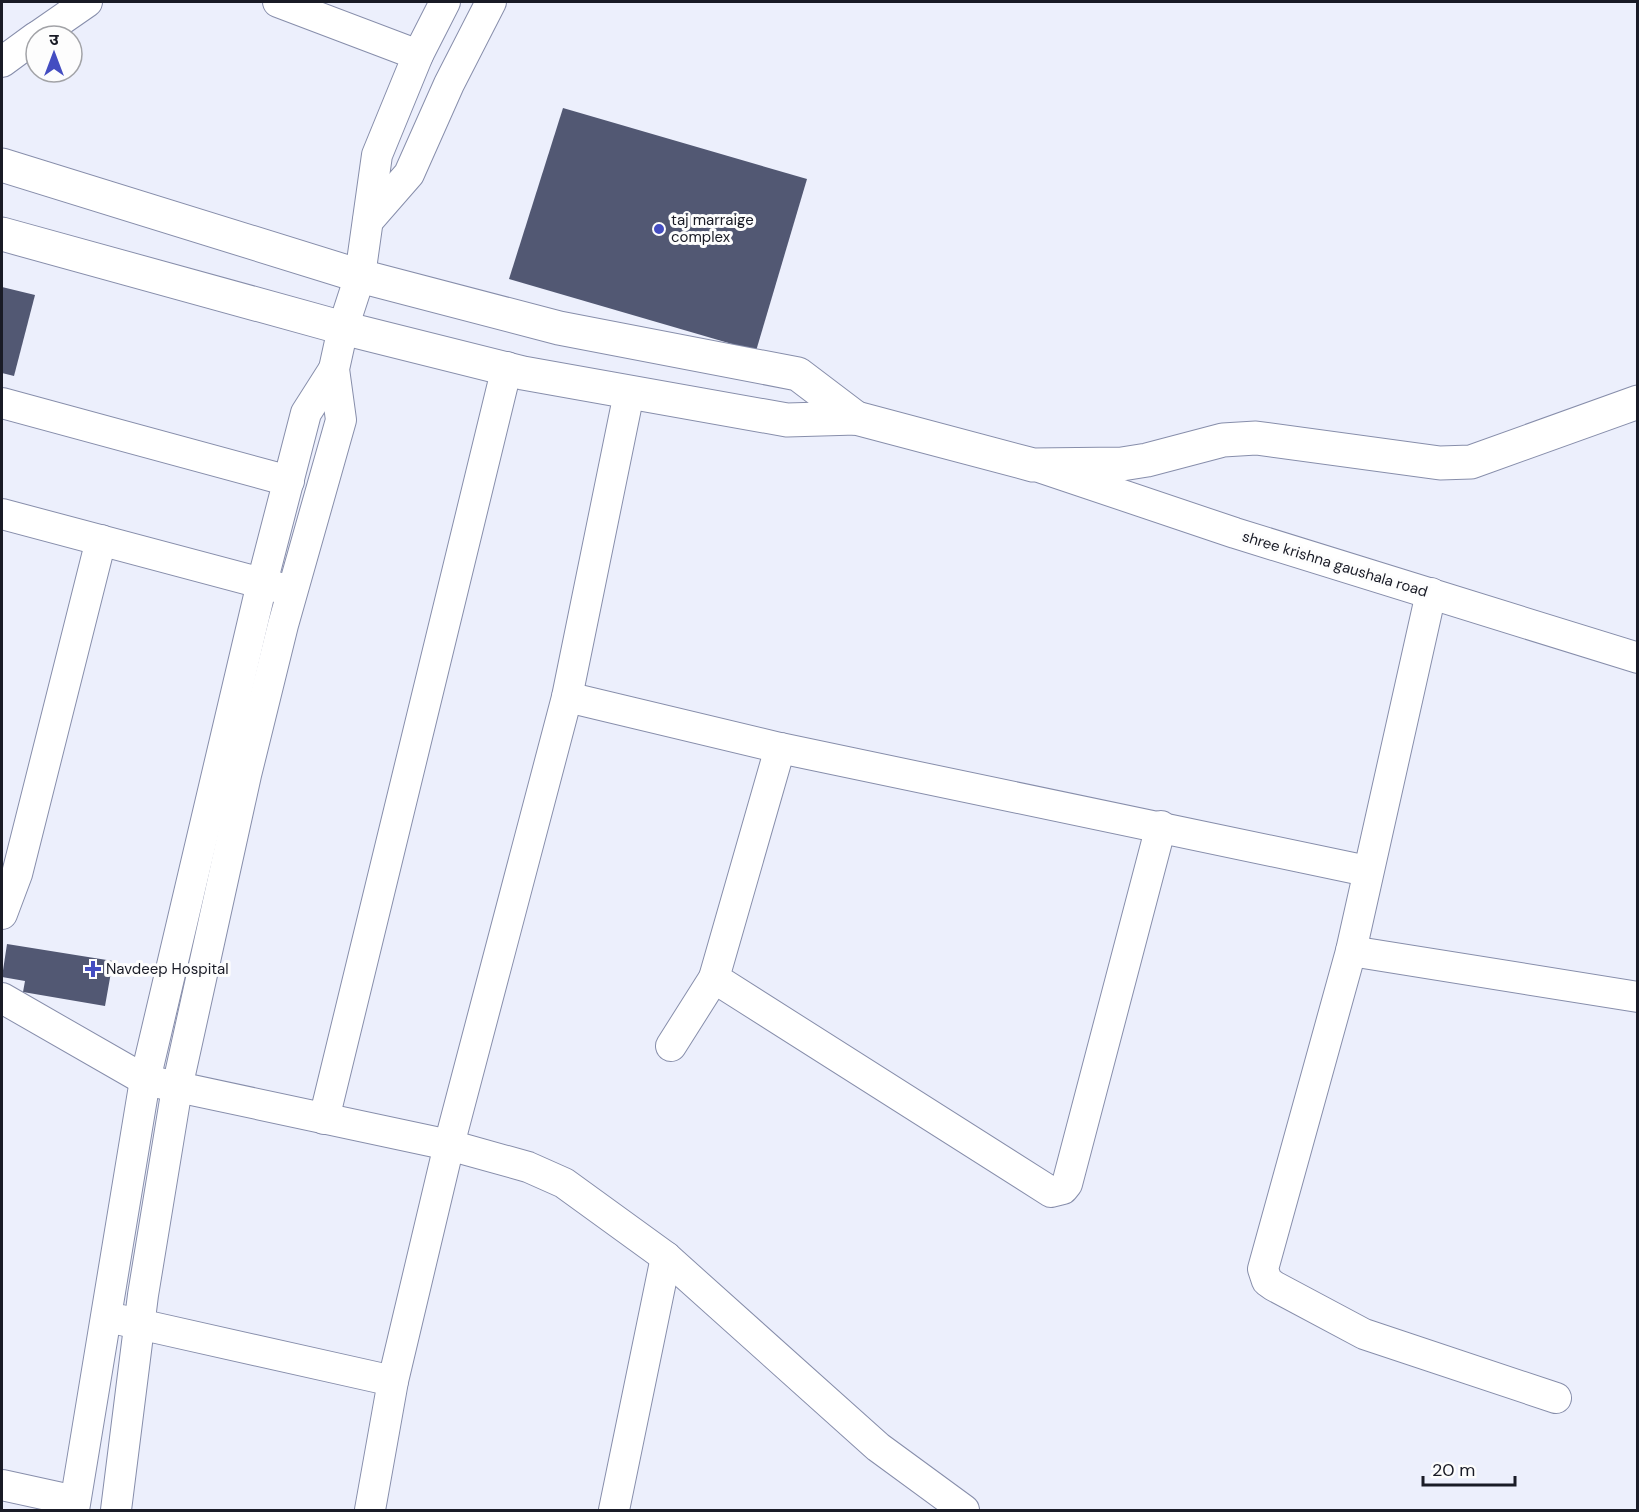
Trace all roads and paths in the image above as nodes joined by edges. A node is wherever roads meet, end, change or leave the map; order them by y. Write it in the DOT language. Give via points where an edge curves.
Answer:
graph roads {
  1 [pos="87,2"];
  2 [pos="278,2"];
  3 [pos="445,2"];
  4 [pos="491,2"];
  5 [pos="56,24"];
  6 [pos="24,46"];
  7 [pos="418,55"];
  8 [pos="2,62"];
  9 [pos="2,165"];
  10 [pos="368,221"];
  11 [pos="2,234"];
  12 [pos="360,276"];
  13 [pos="343,328"];
  14 [pos="507,367"];
  15 [pos="334,369"];
  16 [pos="629,393"];
  17 [pos="1638,402"];
  18 [pos="2,403"];
  19 [pos="856,418"];
  20 [pos="1033,465"];
  21 [pos="289,481"];
  22 [pos="2,514"];
  23 [pos="101,540"];
  24 [pos="262,583"];
  25 [pos="293,591"];
  26 [pos="1431,593"];
  27 [pos="1638,658"];
  28 [pos="567,697"];
  29 [pos="780,748"];
  30 [pos="1161,826"];
  31 [pos="1367,871"];
  32 [pos="2,914"];
  33 [pos="1351,951"];
  34 [pos="714,978"];
  35 [pos="1638,997"];
  36 [pos="2,998"];
  37 [pos="671,1046"];
  38 [pos="145,1080"];
  39 [pos="177,1089"];
  40 [pos="324,1119"];
  41 [pos="449,1146"];
  42 [pos="666,1257"];
  43 [pos="105,1317"];
  44 [pos="141,1324"];
  45 [pos="393,1381"];
  46 [pos="1556,1398"];
  47 [pos="2,1485"];
  48 [pos="74,1506"];
  49 [pos="116,1510"];
  50 [pos="370,1510"];
  51 [pos="614,1510"];
  52 [pos="964,1510"];
  1 -- 5 [label="street"];
  2 -- 7 [label="street"];
  3 -- 7 [label="street"];
  4 -- 10 [label="street" via="409,174"];
  6 -- 8 [label="street"];
  7 -- 10 [label="street" via="377,155"];
  9 -- 12 [label="main road"];
  10 -- 12 [label="street"];
  11 -- 13 [label="main road"];
  12 -- 13 [label="street"];
  12 -- 19 [label="main road" via="560,328 798,374"];
  13 -- 14 [label="main road"];
  13 -- 15 [label="street"];
  14 -- 16 [label="main road" via="523,374"];
  14 -- 40 [label="street"];
  15 -- 21 [label="street" via="306,413"];
  15 -- 25 [label="street" via="341,420"];
  16 -- 19 [label="main road" via="787,420"];
  16 -- 28 [label="street"];
  17 -- 20 [label="main road" via="1471,462 1440,463 1256,438 1223,440 1122,464"];
  18 -- 21 [label="street"];
  19 -- 20 [label="main road"];
  20 -- 26 [label="street, shree krishna gaushala road"];
  21 -- 24 [label="street"];
  22 -- 23 [label="street"];
  23 -- 24 [label="street"];
  23 -- 32 [label="street" via="17,874"];
  24 -- 25 [label="street"];
  24 -- 38 [label="street"];
  25 -- 39 [label="street" via="246,775"];
  26 -- 27 [label="street, shree krishna gaushala road"];
  26 -- 31 [label="street"];
  28 -- 29 [label="street"];
  28 -- 41 [label="street"];
  29 -- 30 [label="street"];
  29 -- 34 [label="street"];
  30 -- 31 [label="street"];
  30 -- 34 [label="street" via="1067,1184 1058,1191 1052,1192"];
  31 -- 33 [label="street"];
  33 -- 35 [label="street"];
  33 -- 46 [label="street" via="1264,1276 1274,1286 1364,1334"];
  34 -- 37 [label="street"];
  36 -- 38 [label="street"];
  38 -- 39 [label="street"];
  38 -- 43 [label="street"];
  39 -- 40 [label="street"];
  39 -- 44 [label="street"];
  40 -- 41 [label="street"];
  41 -- 42 [label="street" via="528,1167 564,1183"];
  41 -- 45 [label="street"];
  42 -- 51 [label="street"];
  42 -- 52 [label="street" via="878,1446"];
  43 -- 44 [label="street"];
  43 -- 48 [label="street"];
  44 -- 45 [label="street"];
  44 -- 49 [label="street"];
  45 -- 50 [label="street"];
  47 -- 48 [label="street"];
}
